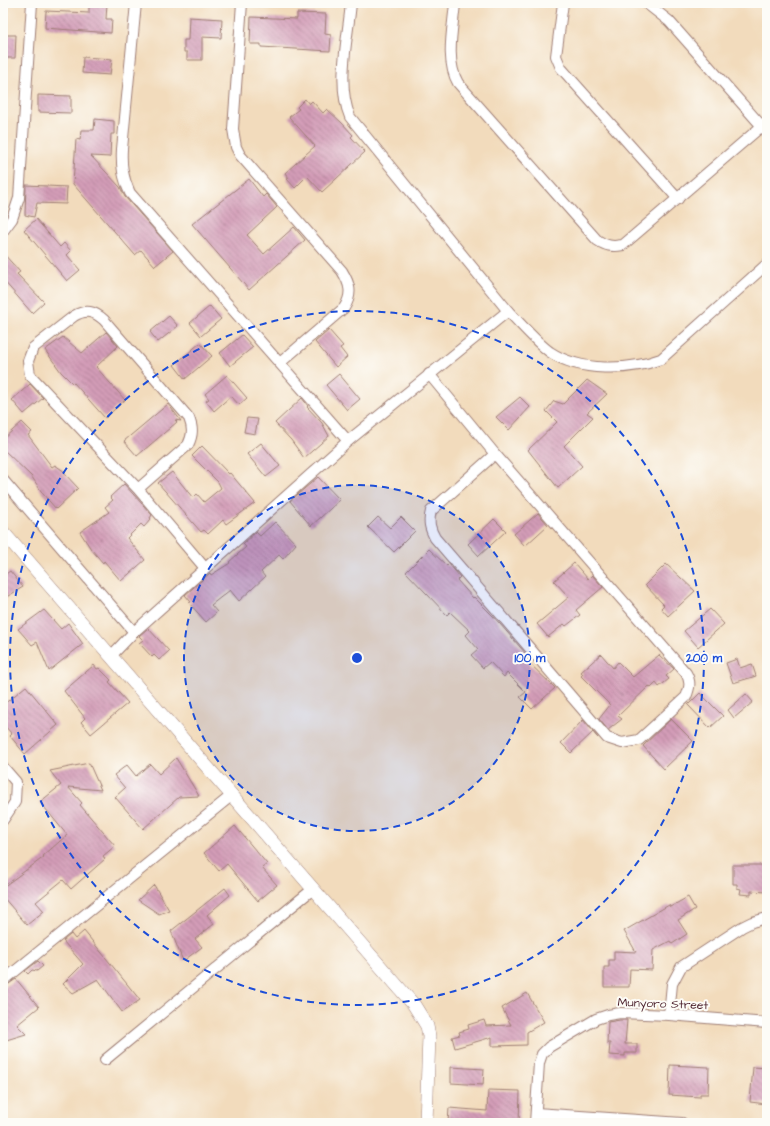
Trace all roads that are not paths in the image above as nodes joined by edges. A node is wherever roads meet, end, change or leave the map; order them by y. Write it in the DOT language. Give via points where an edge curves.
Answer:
graph roads {
  1 [pos="32,3"];
  2 [pos="136,3"];
  3 [pos="242,3"];
  4 [pos="351,3"];
  5 [pos="455,3"];
  6 [pos="563,3"];
  7 [pos="646,3"];
  8 [pos="764,129"];
  9 [pos="678,199"];
  10 [pos="3,231"];
  11 [pos="767,264"];
  12 [pos="508,311"];
  13 [pos="280,362"];
  14 [pos="429,374"];
  15 [pos="348,441"];
  16 [pos="495,454"];
  17 [pos="3,480"];
  18 [pos="138,489"];
  19 [pos="3,532"];
  20 [pos="206,568"];
  21 [pos="134,632"];
  22 [pos="111,656"];
  23 [pos="3,767"];
  24 [pos="231,796"];
  25 [pos="3,820"];
  26 [pos="313,889"];
  27 [pos="767,918"];
  28 [pos="3,981"];
  29 [pos="669,1015"];
  30 [pos="767,1023"];
  31 [pos="105,1060"];
  32 [pos="535,1118"];
  33 [pos="426,1123"];
  34 [pos="682,1123"];
  1 -- 10 [label="street" via="19,198 12,219"];
  2 -- 13 [label="street" via="121,166 130,193"];
  3 -- 13 [label="street" via="233,129 236,147 240,155 342,271 350,290 349,300 344,308"];
  4 -- 12 [label="street" via="343,82 345,104 350,117"];
  5 -- 9 [label="street" via="451,63 453,75 597,240 615,247 623,245"];
  6 -- 9 [label="street" via="556,56 561,68"];
  7 -- 8 [label="street" via="669,22"];
  8 -- 9 [label="street"];
  11 -- 12 [label="street" via="661,359 641,366 614,368 579,365 550,352"];
  12 -- 14 [label="street"];
  13 -- 15 [label="street"];
  14 -- 15 [label="street"];
  14 -- 16 [label="street"];
  15 -- 20 [label="street"];
  16 -- 16 [label="street" via="690,680 686,697 639,740 622,743 607,738 435,538 430,529 431,511"];
  17 -- 21 [label="street"];
  18 -- 18 [label="street" via="30,375 28,361 33,348 81,312 90,311 104,320 189,418 192,426 192,436 188,445"];
  18 -- 20 [label="street"];
  19 -- 22 [label="street"];
  20 -- 21 [label="street"];
  21 -- 22 [label="street"];
  22 -- 24 [label="street"];
  23 -- 25 [label="street" via="16,782 15,802"];
  24 -- 26 [label="street"];
  24 -- 28 [label="street"];
  26 -- 31 [label="street"];
  26 -- 33 [label="street" via="414,1005 427,1026 430,1050"];
  27 -- 29 [label="street" via="742,927 681,967 672,984"];
  29 -- 30 [label="street, Munyoro Street"];
  29 -- 32 [label="street, Munyoro Street" via="608,1015 596,1019 549,1047 542,1054 539,1063"];
  32 -- 34 [label="street"];
}
